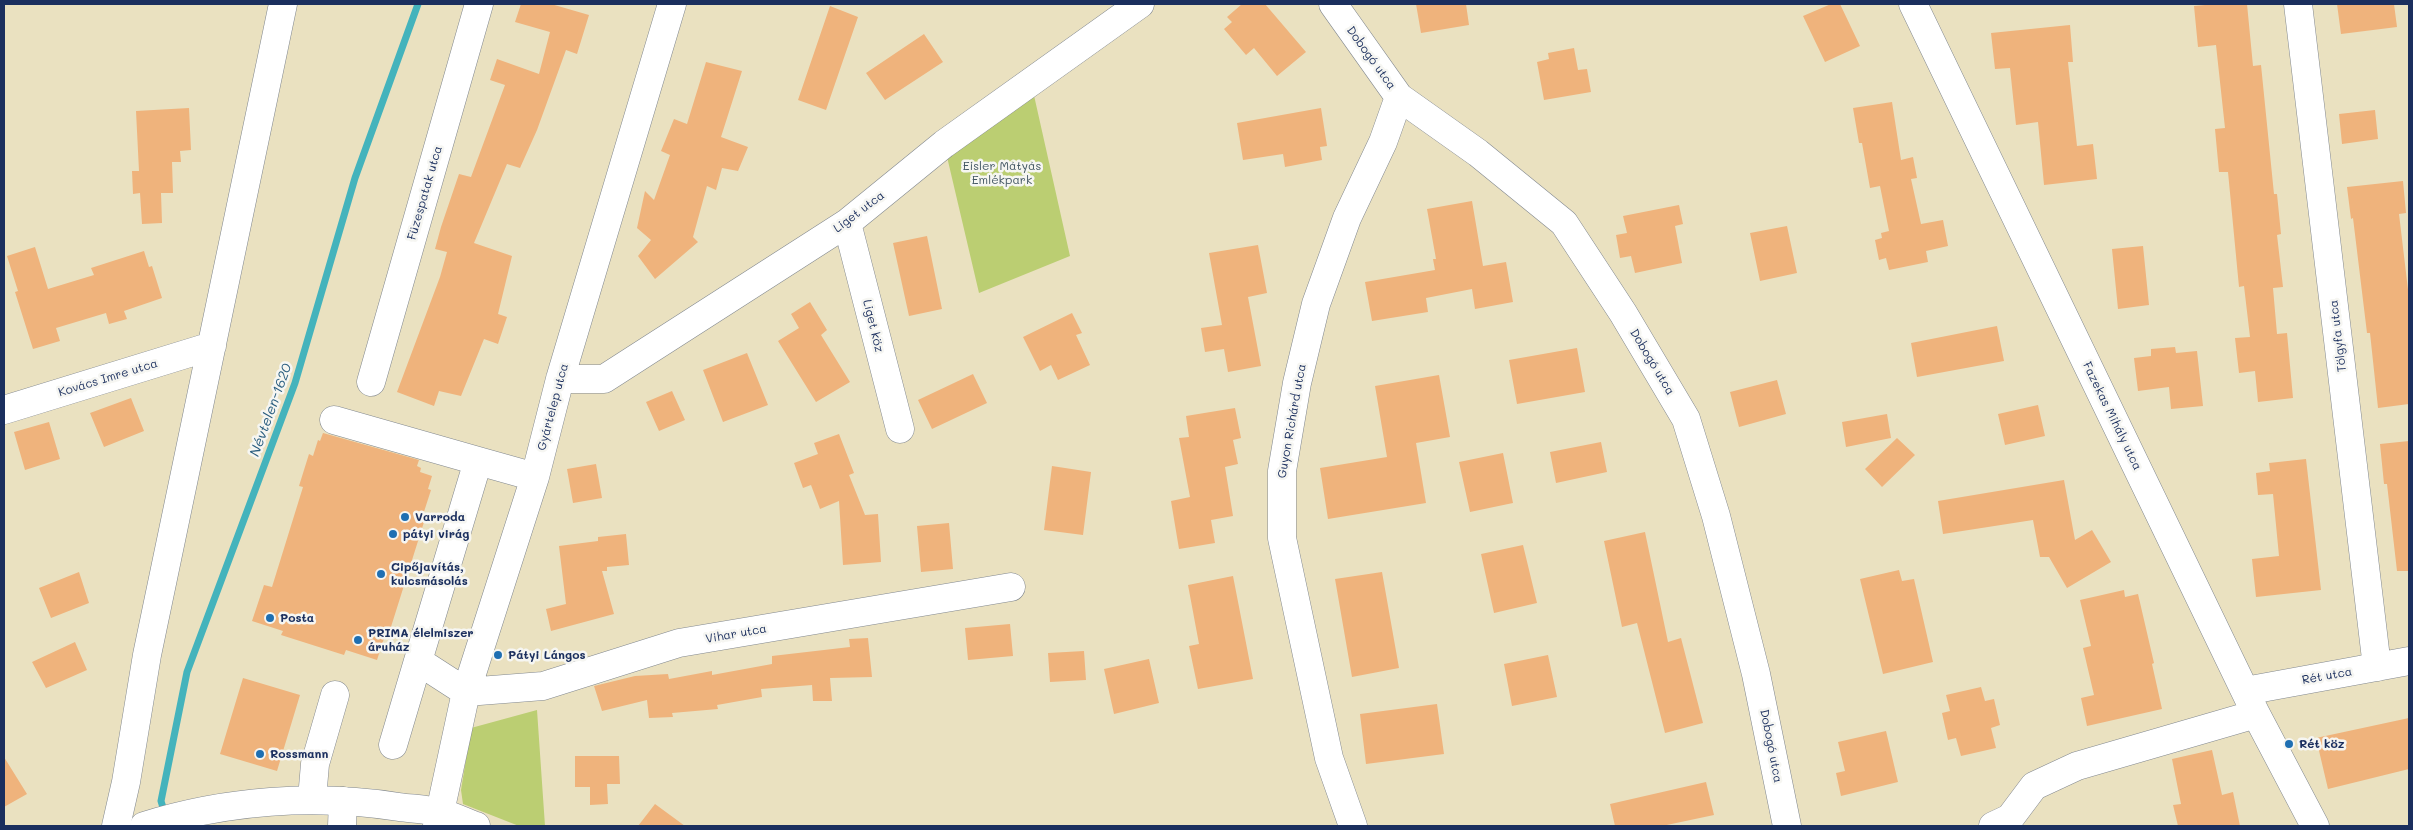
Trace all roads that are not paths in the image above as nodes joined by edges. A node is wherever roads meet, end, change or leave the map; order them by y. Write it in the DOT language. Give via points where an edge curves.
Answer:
graph roads {
  1 [pos="283,4"];
  2 [pos="479,4"];
  3 [pos="672,4"];
  4 [pos="1140,4"];
  5 [pos="1333,4"];
  6 [pos="1913,4"];
  7 [pos="2298,4"];
  8 [pos="1399,97"];
  9 [pos="847,223"];
  10 [pos="212,346"];
  11 [pos="560,379"];
  12 [pos="371,382"];
  13 [pos="4,410"];
  14 [pos="334,420"];
  15 [pos="900,429"];
  16 [pos="478,460"];
  17 [pos="535,477"];
  18 [pos="1011,587"];
  19 [pos="418,661"];
  20 [pos="2409,662"];
  21 [pos="2377,667"];
  22 [pos="466,692"];
  23 [pos="335,695"];
  24 [pos="2250,702"];
  25 [pos="393,746"];
  26 [pos="312,800"];
  27 [pos="342,813"];
  28 [pos="439,820"];
  29 [pos="116,826"];
  30 [pos="144,826"];
  31 [pos="476,826"];
  32 [pos="1353,826"];
  33 [pos="1787,826"];
  34 [pos="1993,826"];
  35 [pos="2315,826"];
  1 -- 10 [label="street"];
  2 -- 12 [label="street, Füzespatak utca"];
  3 -- 11 [label="street, Gyártelep utca"];
  4 -- 9 [label="street, Liget utca" via="944,144"];
  5 -- 8 [label="street, Dobogó utca"];
  6 -- 24 [label="street, Fazekas Mihály utca"];
  7 -- 21 [label="street, Tölgyfa utca"];
  8 -- 32 [label="street, Guyon Richárd utca" via="1383,142 1347,218 1316,304 1282,471 1282,538 1328,758"];
  8 -- 33 [label="street, Dobogó utca" via="1478,153 1564,223 1623,313 1686,419 1716,516 1756,674"];
  9 -- 11 [label="street, Liget utca" via="604,379"];
  9 -- 15 [label="street, Liget köz"];
  10 -- 13 [label="street, Kovács Imre utca"];
  10 -- 29 [label="street" via="147,654"];
  11 -- 17 [label="street, Gyártelep utca"];
  14 -- 16 [label="street"];
  16 -- 17 [label="street"];
  16 -- 19 [label="street"];
  17 -- 22 [label="street, Gyártelep utca"];
  18 -- 22 [label="street, Vihar utca" via="679,643 543,686"];
  19 -- 22 [label="street"];
  19 -- 25 [label="street"];
  20 -- 21 [label="street, Rét utca"];
  21 -- 24 [label="street, Rét utca"];
  22 -- 28 [label="street, Gyártelep utca"];
  23 -- 26 [label="street" via="315,764"];
  24 -- 34 [label="street" via="2078,766 2034,786 2010,818"];
  24 -- 35 [label="street, Fazekas Mihály utca"];
  26 -- 27 [label="street"];
  26 -- 30 [label="street" via="238,805"];
  27 -- 28 [label="street"];
  28 -- 31 [label="street"];
}
